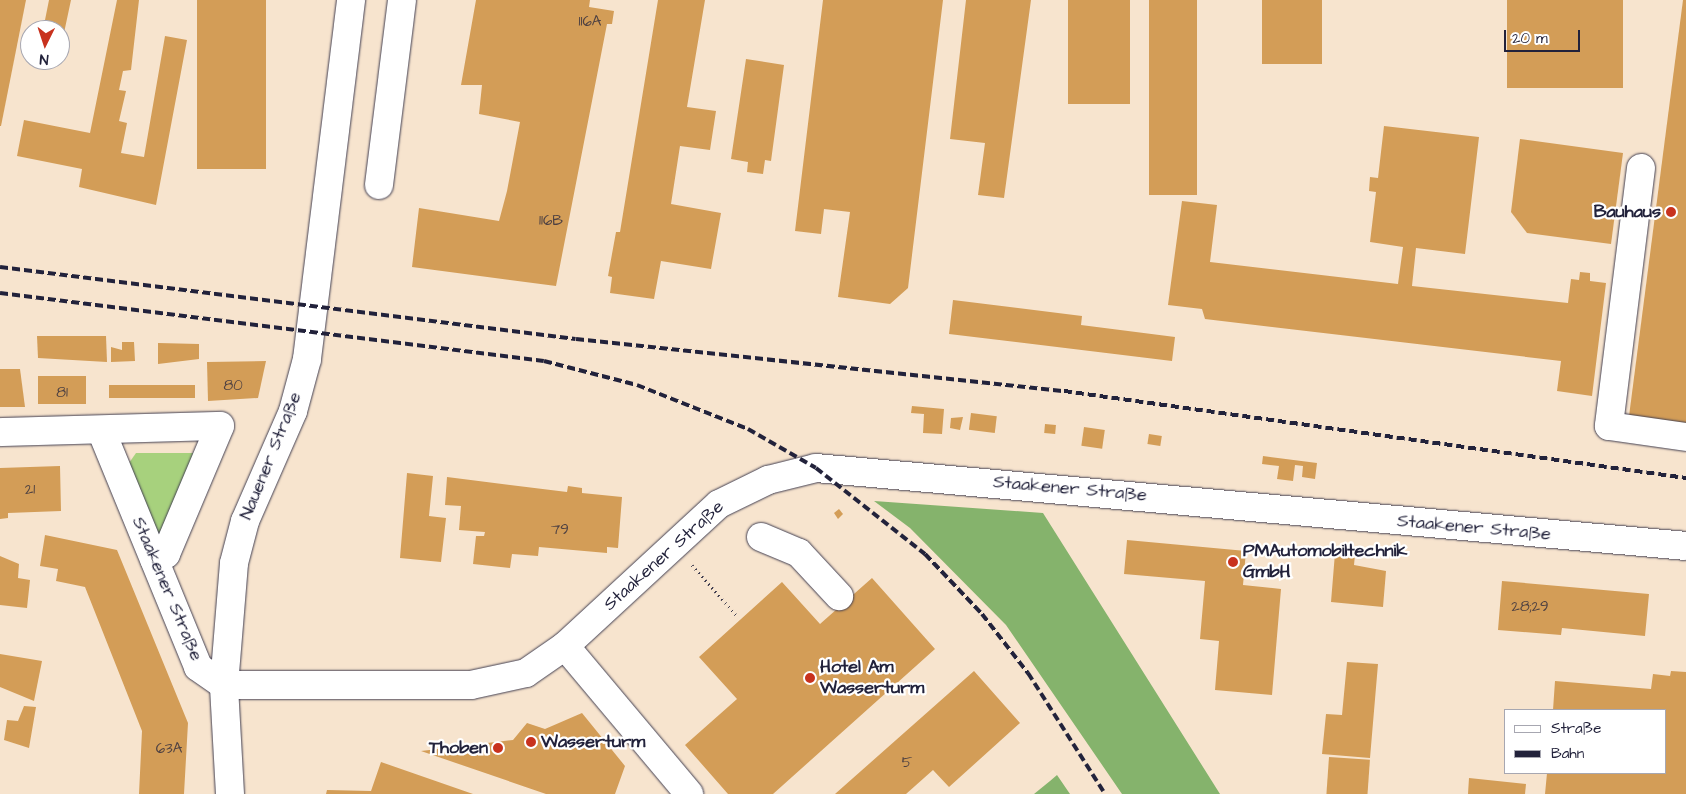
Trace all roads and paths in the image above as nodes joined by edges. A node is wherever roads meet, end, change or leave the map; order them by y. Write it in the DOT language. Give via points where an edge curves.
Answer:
graph roads {
  1 [pos="351,0"];
  2 [pos="402,0"];
  3 [pos="1641,168"];
  4 [pos="379,184"];
  5 [pos="101,430"];
  6 [pos="0,432"];
  7 [pos="1686,437"];
  8 [pos="761,537"];
  9 [pos="674,544"];
  10 [pos="1686,546"];
  11 [pos="154,560"];
  12 [pos="839,596"];
  13 [pos="738,617"];
  14 [pos="566,646"];
  15 [pos="224,685"];
  16 [pos="230,794"];
  17 [pos="689,794"];
  1 -- 15 [label="street, Nauener Straße" via="307,358 293,411 245,521 233,572"];
  2 -- 4 [label="street"];
  3 -- 7 [label="street" via="1610,426"];
  5 -- 6 [label="street"];
  5 -- 11 [label="street, Staakener Straße"];
  5 -- 11 [label="street" via="220,426 166,554"];
  8 -- 12 [label="street" via="799,553"];
  9 -- 10 [label="street, Staakener Straße" via="741,492 816,468"];
  9 -- 13 [label="path"];
  9 -- 14 [label="street, Staakener Straße"];
  11 -- 15 [label="street, Staakener Straße" via="198,667"];
  14 -- 15 [label="street, Staakener Straße" via="526,673 471,685"];
  14 -- 17 [label="street"];
  15 -- 16 [label="street, Nauener Straße"];
}
